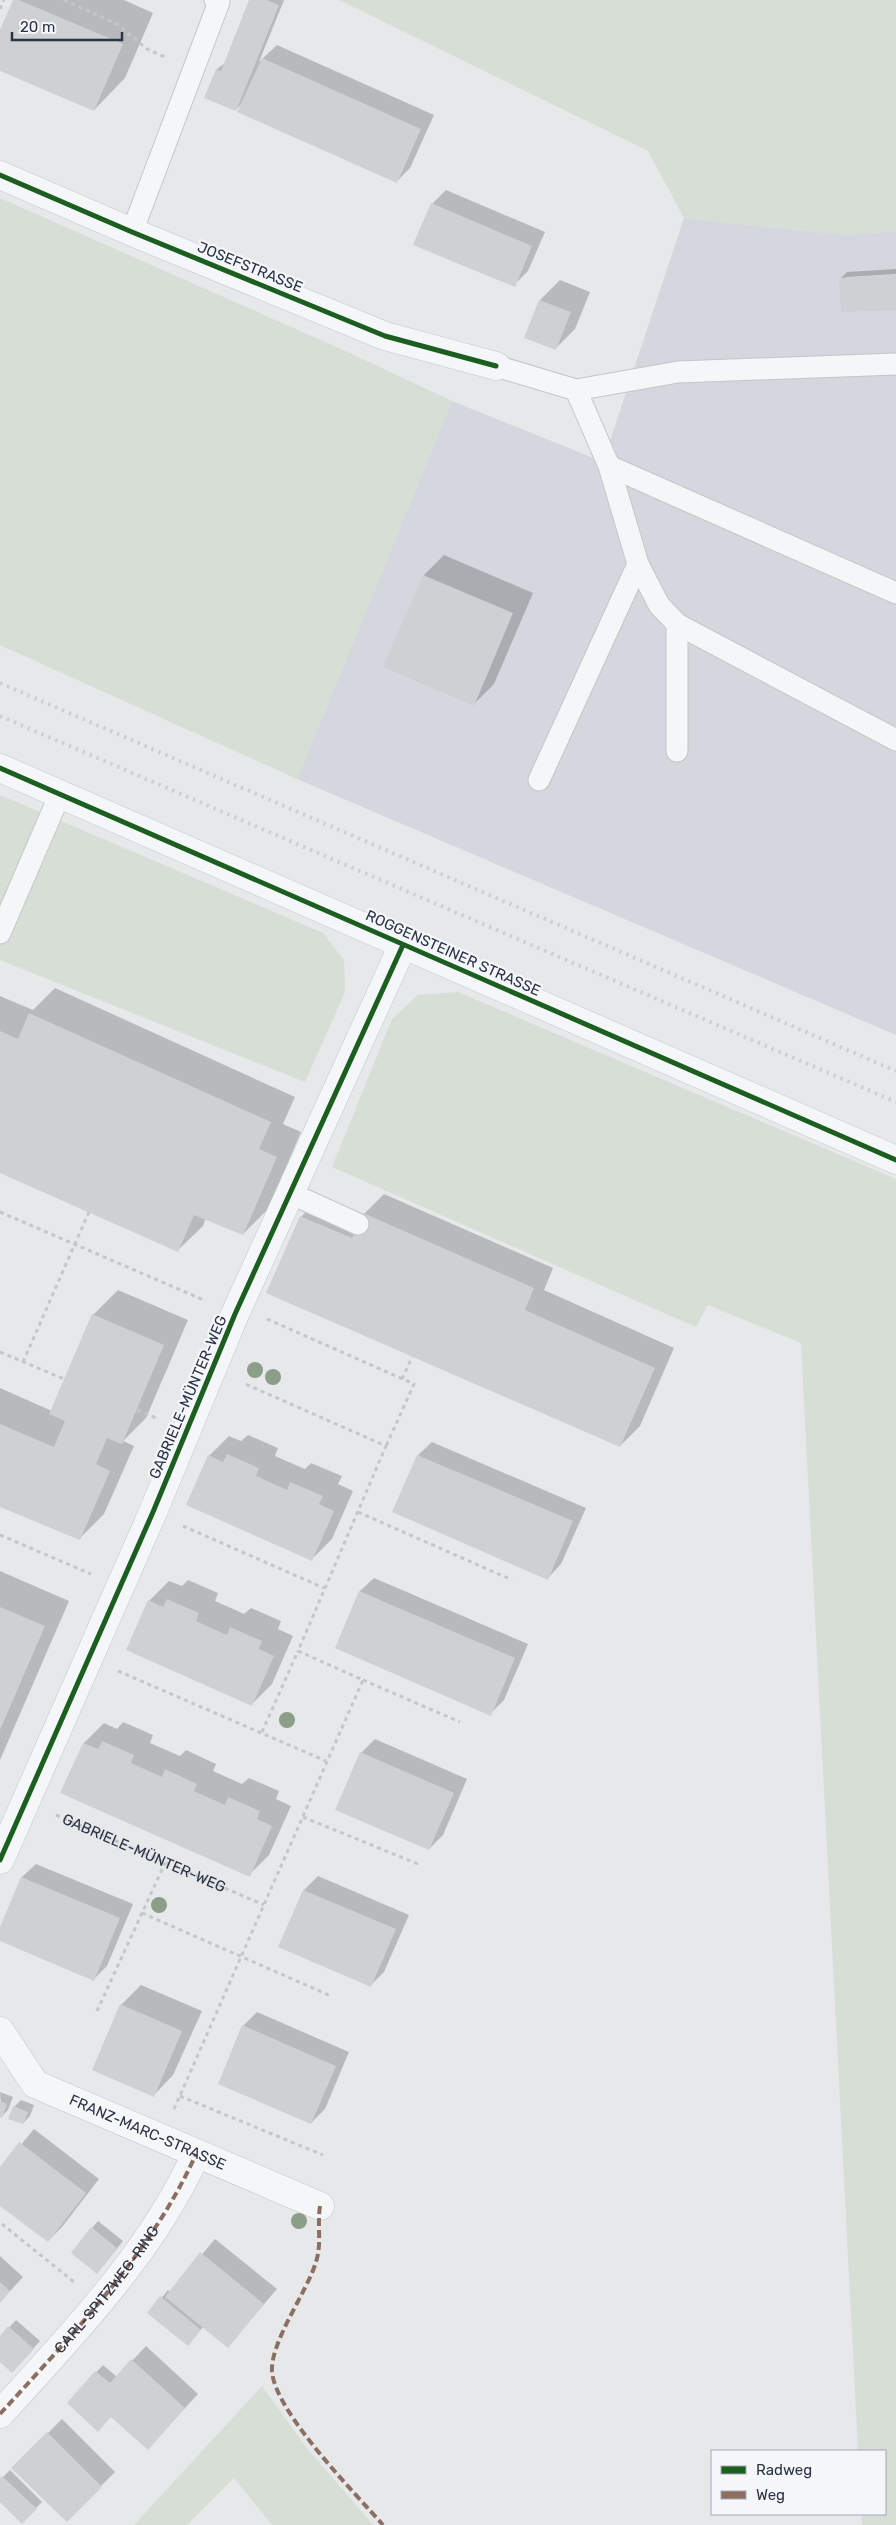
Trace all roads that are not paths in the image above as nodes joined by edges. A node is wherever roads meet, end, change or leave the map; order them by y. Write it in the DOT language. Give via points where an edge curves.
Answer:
graph roads {
  1 [pos="215,0"];
  2 [pos="0,175"];
  3 [pos="132,232"];
  4 [pos="896,364"];
  5 [pos="496,366"];
  6 [pos="576,390"];
  7 [pos="608,466"];
  8 [pos="638,564"];
  9 [pos="896,593"];
  10 [pos="677,624"];
  11 [pos="893,744"];
  12 [pos="677,751"];
  13 [pos="0,768"];
  14 [pos="539,780"];
  15 [pos="60,794"];
  16 [pos="0,933"];
  17 [pos="403,944"];
  18 [pos="896,1160"];
  19 [pos="292,1194"];
  20 [pos="358,1224"];
  21 [pos="0,1860"];
  22 [pos="0,2031"];
  23 [pos="196,2154"];
  24 [pos="320,2206"];
  25 [pos="0,2414"];
  1 -- 3 [label="lane" via="219,2"];
  2 -- 3 [label="street, JOSEFSTRASSE"];
  3 -- 5 [label="street, JOSEFSTRASSE" via="385,336"];
  4 -- 6 [label="lane" via="678,372"];
  5 -- 6 [label="lane"];
  6 -- 7 [label="lane"];
  7 -- 8 [label="lane"];
  7 -- 9 [label="lane"];
  8 -- 10 [label="lane" via="659,605"];
  8 -- 14 [label="lane"];
  10 -- 11 [label="lane"];
  10 -- 12 [label="lane"];
  13 -- 15 [label="street, ROGGENSTEINER STRASSE"];
  15 -- 16 [label="lane"];
  15 -- 17 [label="street, ROGGENSTEINER STRASSE"];
  17 -- 18 [label="street, ROGGENSTEINER STRASSE"];
  17 -- 19 [label="street, GABRIELE-MÜNTER-WEG"];
  19 -- 20 [label="lane"];
  19 -- 21 [label="street, GABRIELE-MÜNTER-WEG" via="235,1314 153,1512"];
  22 -- 23 [label="street, FRANZ-MARC-STRASSE" via="35,2084"];
  23 -- 24 [label="street, FRANZ-MARC-STRASSE"];
  23 -- 25 [label="street, CARL-SPITZWEG-RING" via="182,2185 148,2241 41,2370"];
}
